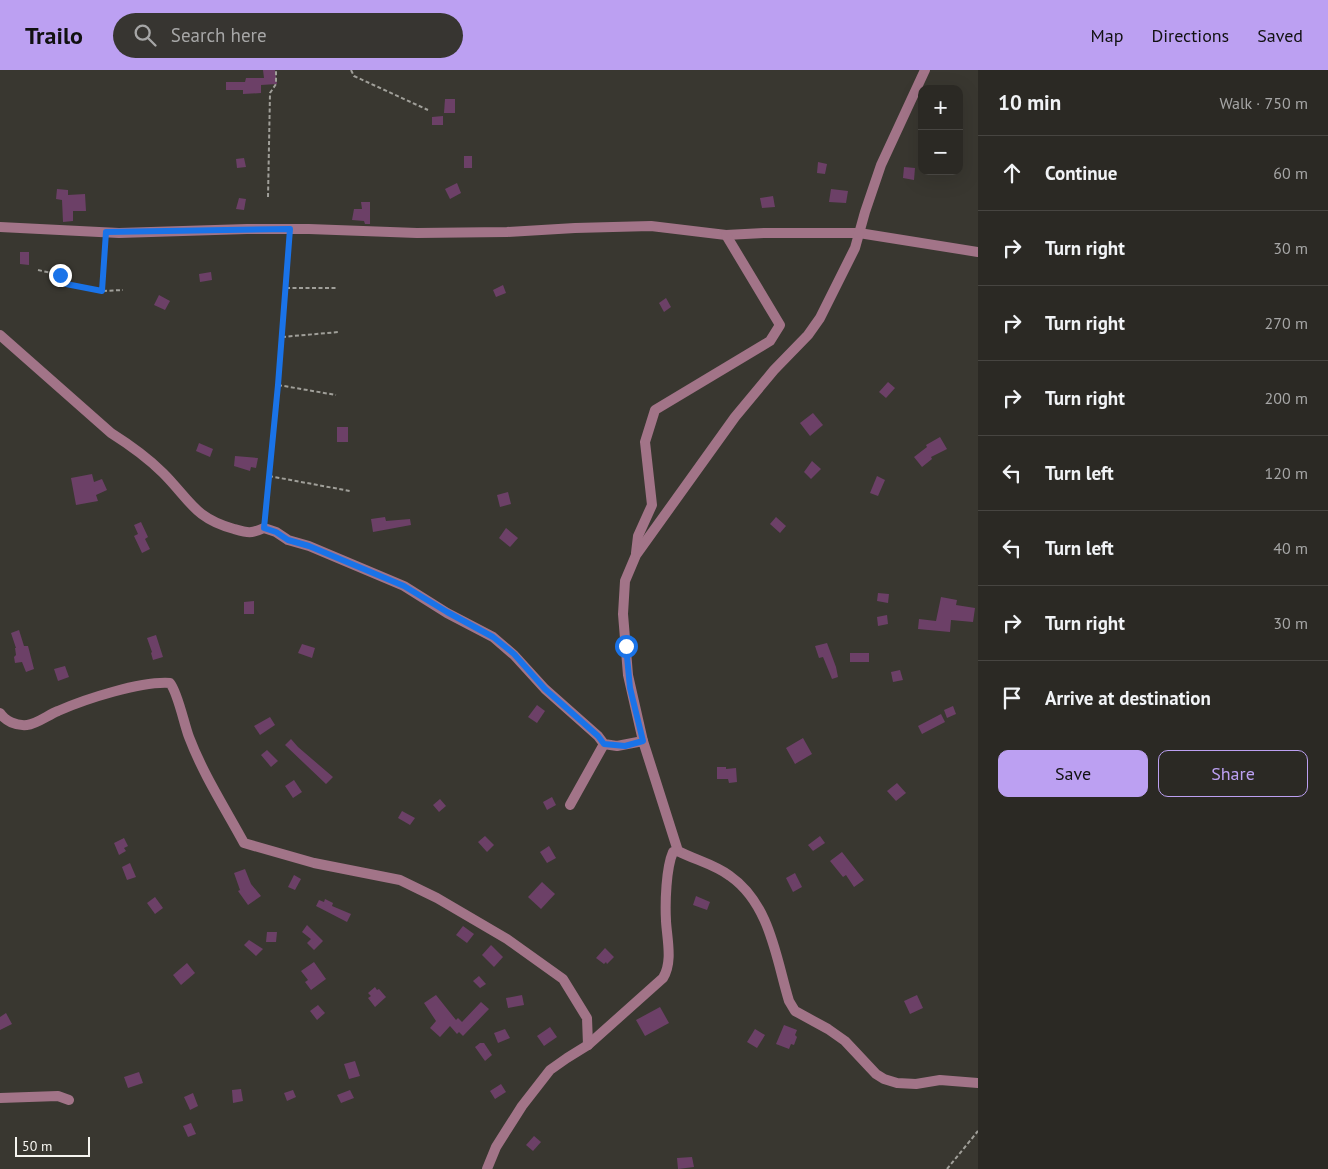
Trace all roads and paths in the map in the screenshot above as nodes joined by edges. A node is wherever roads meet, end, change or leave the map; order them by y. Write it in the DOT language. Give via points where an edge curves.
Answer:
graph roads {
  1 [pos="276,70"];
  2 [pos="350,70"];
  3 [pos="925,70"];
  4 [pos="428,110"];
  5 [pos="268,197"];
  6 [pos="0,227"];
  7 [pos="290,229"];
  8 [pos="106,232"];
  9 [pos="859,233"];
  10 [pos="726,235"];
  11 [pos="978,252"];
  12 [pos="38,270"];
  13 [pos="285,288"];
  14 [pos="336,288"];
  15 [pos="123,290"];
  16 [pos="102,291"];
  17 [pos="339,332"];
  18 [pos="0,335"];
  19 [pos="282,337"];
  20 [pos="278,385"];
  21 [pos="336,395"];
  22 [pos="269,476"];
  23 [pos="350,490"];
  24 [pos="264,528"];
  25 [pos="636,555"];
  26 [pos="0,713"];
  27 [pos="643,741"];
  28 [pos="604,744"];
  29 [pos="570,805"];
  30 [pos="678,851"];
  31 [pos="588,1045"];
  32 [pos="978,1083"];
  33 [pos="0,1098"];
  34 [pos="69,1100"];
  35 [pos="978,1131"];
  36 [pos="487,1169"];
  37 [pos="947,1169"];
  1 -- 5 [label="path" via="276,84 270,94"];
  2 -- 4 [label="path" via="354,76"];
  3 -- 9 [label="street" via="881,165"];
  6 -- 8 [label="street"];
  7 -- 8 [label="street"];
  7 -- 10 [label="street" via="417,233 651,226"];
  7 -- 13 [label="path"];
  8 -- 16 [label="path"];
  9 -- 10 [label="street"];
  9 -- 11 [label="street"];
  9 -- 25 [label="street" via="855,248 820,318 735,417"];
  10 -- 25 [label="street" via="780,325 770,341 656,410 645,442 652,505 638,536"];
  12 -- 16 [label="path" via="60,275 66,284"];
  13 -- 14 [label="path"];
  13 -- 19 [label="path"];
  15 -- 16 [label="path"];
  17 -- 19 [label="path"];
  18 -- 24 [label="street" via="111,433 152,462 210,521 253,533"];
  19 -- 20 [label="path"];
  20 -- 21 [label="path"];
  20 -- 22 [label="path"];
  22 -- 23 [label="path"];
  22 -- 24 [label="path"];
  24 -- 28 [label="street" via="404,586 493,637"];
  25 -- 27 [label="street" via="625,581 623,614 628,675"];
  26 -- 31 [label="street" via="14,724 27,725 111,692 170,683 192,744 244,843 314,863 400,880 500,934 563,979 587,1018"];
  27 -- 28 [label="street" via="625,746"];
  27 -- 30 [label="street"];
  28 -- 29 [label="street"];
  30 -- 31 [label="street" via="673,852 668,870 666,918 669,957 666,974"];
  30 -- 32 [label="street" via="718,868 744,889 766,922 789,1001 795,1011 845,1041 876,1074 897,1083 940,1080"];
  31 -- 36 [label="street" via="546,1076 522,1106 496,1147"];
  33 -- 34 [label="street" via="58,1096"];
  35 -- 37 [label="path"];
}
